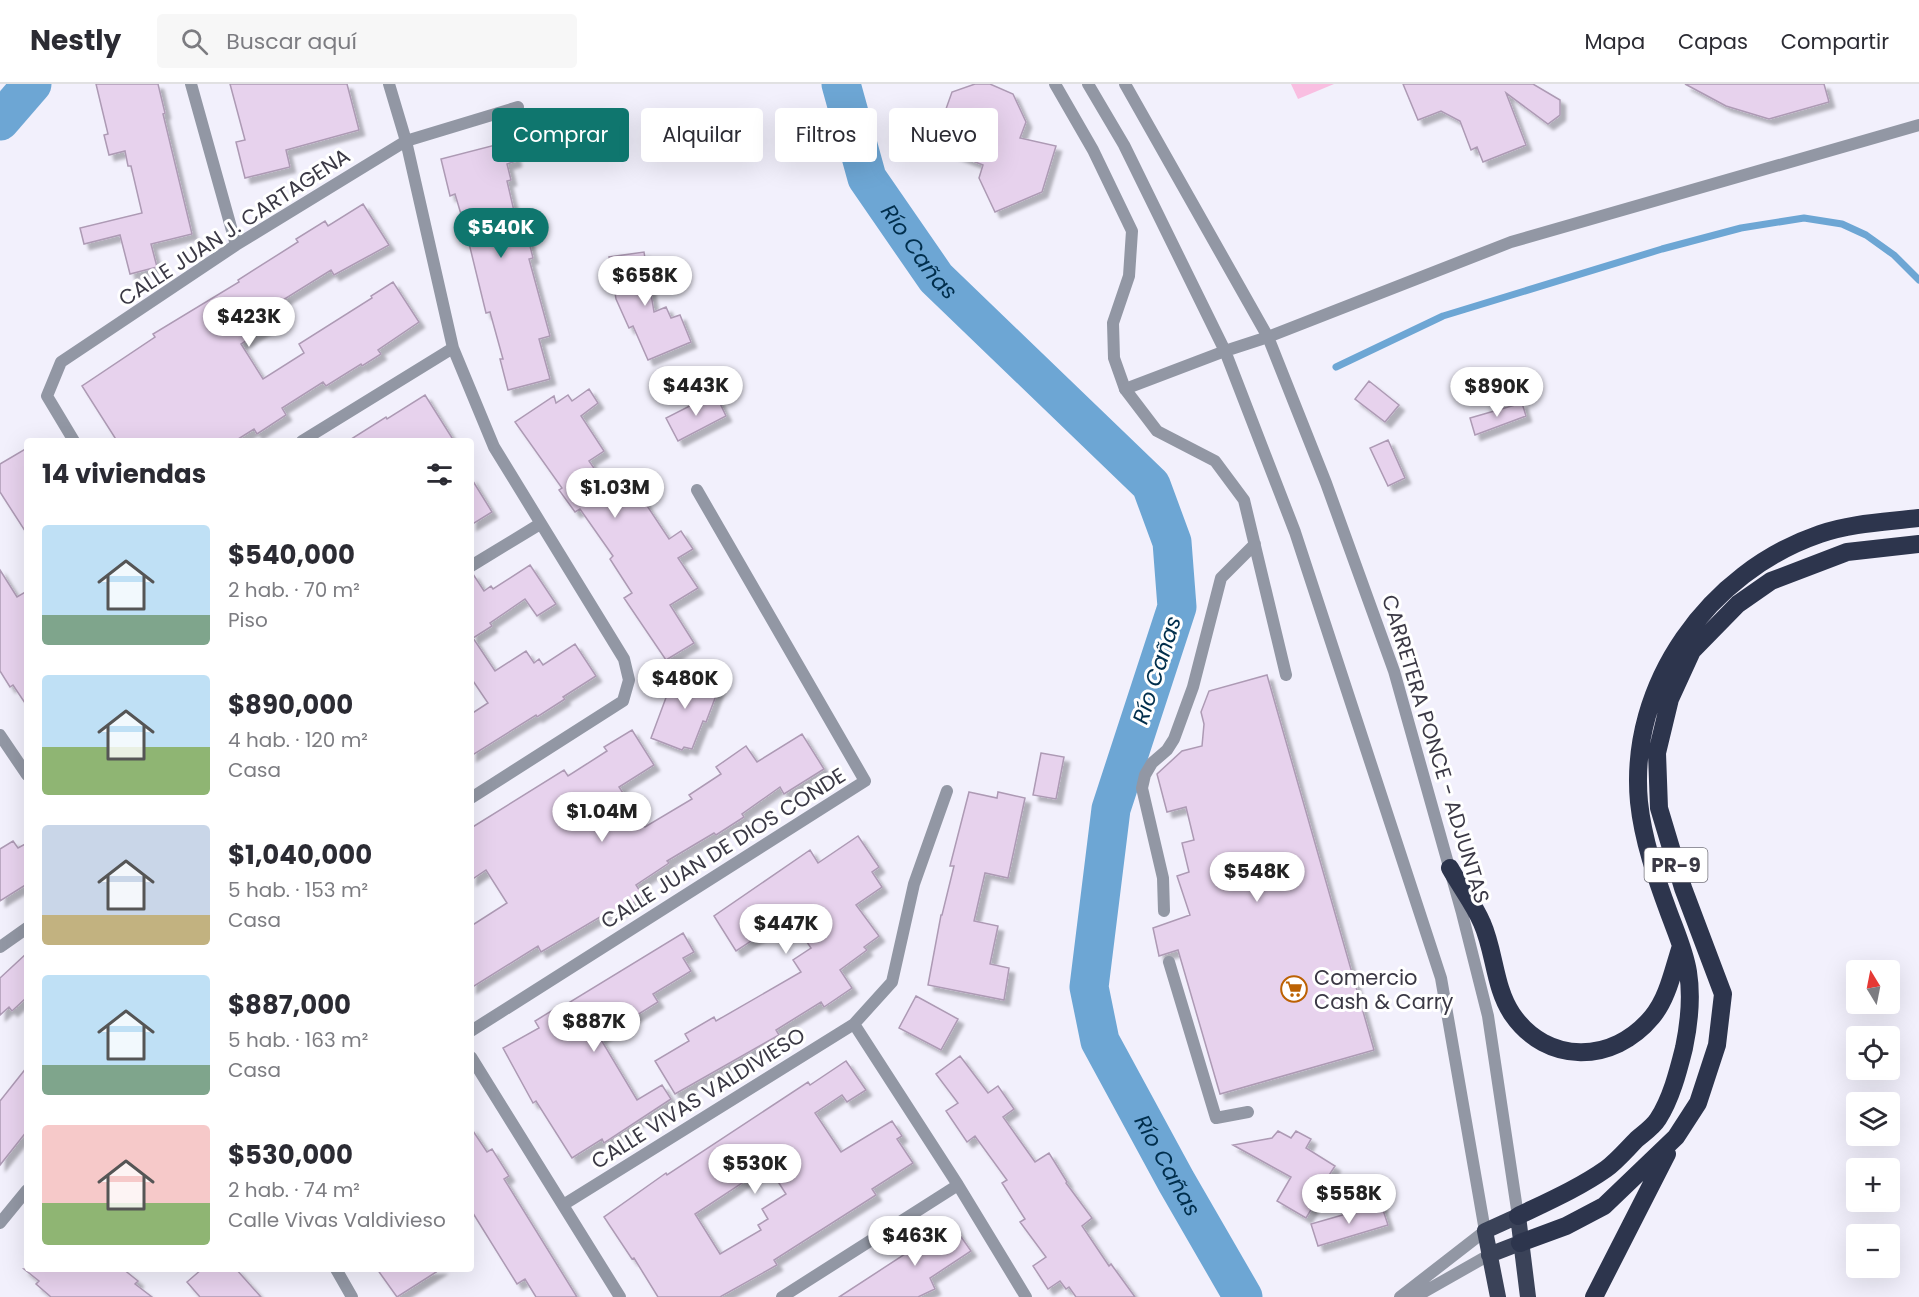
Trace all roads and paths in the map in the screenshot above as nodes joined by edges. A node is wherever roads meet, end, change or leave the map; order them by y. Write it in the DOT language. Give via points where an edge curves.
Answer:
graph roads {
  1 [pos="191,84"];
  2 [pos="389,84"];
  3 [pos="1055,84"];
  4 [pos="1088,84"];
  5 [pos="1125,84"];
  6 [pos="518,107"];
  7 [pos="1919,125"];
  8 [pos="406,141"];
  9 [pos="236,245"];
  10 [pos="1268,337"];
  11 [pos="453,348"];
  12 [pos="1225,351"];
  13 [pos="1125,389"];
  14 [pos="72,438"];
  15 [pos="307,438"];
  16 [pos="697,490"];
  17 [pos="1919,518"];
  18 [pos="540,524"];
  19 [pos="1255,544"];
  20 [pos="1919,544"];
  21 [pos="474,564"];
  22 [pos="1286,675"];
  23 [pos="0,735"];
  24 [pos="24,771"];
  25 [pos="947,791"];
  26 [pos="474,796"];
  27 [pos="1450,868"];
  28 [pos="1164,911"];
  29 [pos="24,930"];
  30 [pos="1681,946"];
  31 [pos="0,947"];
  32 [pos="1170,962"];
  33 [pos="854,1024"];
  34 [pos="474,1029"];
  35 [pos="474,1062"];
  36 [pos="1248,1112"];
  37 [pos="1677,1137"];
  38 [pos="958,1185"];
  39 [pos="24,1194"];
  40 [pos="563,1205"];
  41 [pos="1518,1216"];
  42 [pos="0,1223"];
  43 [pos="1485,1231"];
  44 [pos="1520,1243"];
  45 [pos="1490,1255"];
  46 [pos="338,1272"];
  47 [pos="352,1297"];
  48 [pos="620,1297"];
  49 [pos="782,1297"];
  50 [pos="1026,1297"];
  51 [pos="1400,1297"];
  52 [pos="1415,1297"];
  53 [pos="1498,1297"];
  54 [pos="1528,1297"];
  55 [pos="1594,1297"];
  1 -- 9 [label="street"];
  2 -- 8 [label="street"];
  3 -- 13 [label="street" via="1132,231 1129,276 1113,323 1114,358"];
  4 -- 12 [label="street" via="1124,145"];
  5 -- 10 [label="street, CARRETERA PONCE - ADJUNTAS"];
  6 -- 8 [label="street, CALLE JUAN J. CARTAGENA"];
  7 -- 10 [label="street" via="1511,242"];
  8 -- 9 [label="street, CALLE JUAN J. CARTAGENA"];
  8 -- 11 [label="street"];
  9 -- 14 [label="street, CALLE JUAN J. CARTAGENA" via="62,362 47,396"];
  10 -- 12 [label="street"];
  10 -- 27 [label="street, CARRETERA PONCE - ADJUNTAS" via="1394,671"];
  11 -- 15 [label="street"];
  11 -- 18 [label="street" via="494,447"];
  12 -- 13 [label="street"];
  12 -- 43 [label="street" via="1295,532 1441,978"];
  13 -- 19 [label="street" via="1157,431 1215,461 1244,500"];
  16 -- 34 [label="street, CALLE JUAN DE DIOS CONDE" via="865,781"];
  17 -- 30 [label="highway" via="1857,525 1821,534 1783,551 1743,575 1716,598 1687,631 1667,664 1643,731 1638,764 1639,803 1646,841"];
  18 -- 21 [label="street"];
  18 -- 26 [label="street" via="624,659 629,680 623,701"];
  19 -- 22 [label="street"];
  19 -- 28 [label="street" via="1221,578 1193,687 1174,739 1144,775 1142,788 1163,878"];
  20 -- 37 [label="highway, PR-9" via="1847,552 1771,581 1738,604 1692,651 1670,699 1657,753 1659,808 1683,888 1723,994 1714,1055 1698,1103"];
  23 -- 24 [label="street"];
  25 -- 33 [label="street, CALLE VIVAS VALDIVIESO" via="914,884 892,982"];
  27 -- 30 [label="highway" via="1482,923 1512,1013 1528,1032 1554,1048 1590,1053 1611,1048 1638,1031 1665,996"];
  27 -- 41 [label="street, CARRETERA PONCE - ADJUNTAS" via="1488,1016"];
  29 -- 31 [label="street"];
  30 -- 41 [label="highway" via="1690,996 1687,1033 1678,1074 1657,1120 1606,1168"];
  32 -- 36 [label="street" via="1216,1119"];
  33 -- 38 [label="street"];
  33 -- 40 [label="street, CALLE VIVAS VALDIVIESO"];
  35 -- 40 [label="street"];
  37 -- 44 [label="highway, PR-9" via="1604,1206"];
  37 -- 55 [label="highway"];
  38 -- 49 [label="street"];
  38 -- 50 [label="street"];
  39 -- 42 [label="street"];
  40 -- 48 [label="street"];
  41 -- 43 [label="highway"];
  41 -- 44 [label="highway, CARRETERA PONCE - ADJUNTAS"];
  43 -- 45 [label="highway"];
  43 -- 51 [label="street"];
  44 -- 45 [label="highway, PR-9"];
  44 -- 54 [label="highway, CARRETERA PONCE - ADJUNTAS"];
  45 -- 52 [label="street"];
  45 -- 53 [label="highway"];
  46 -- 47 [label="street"];
}
